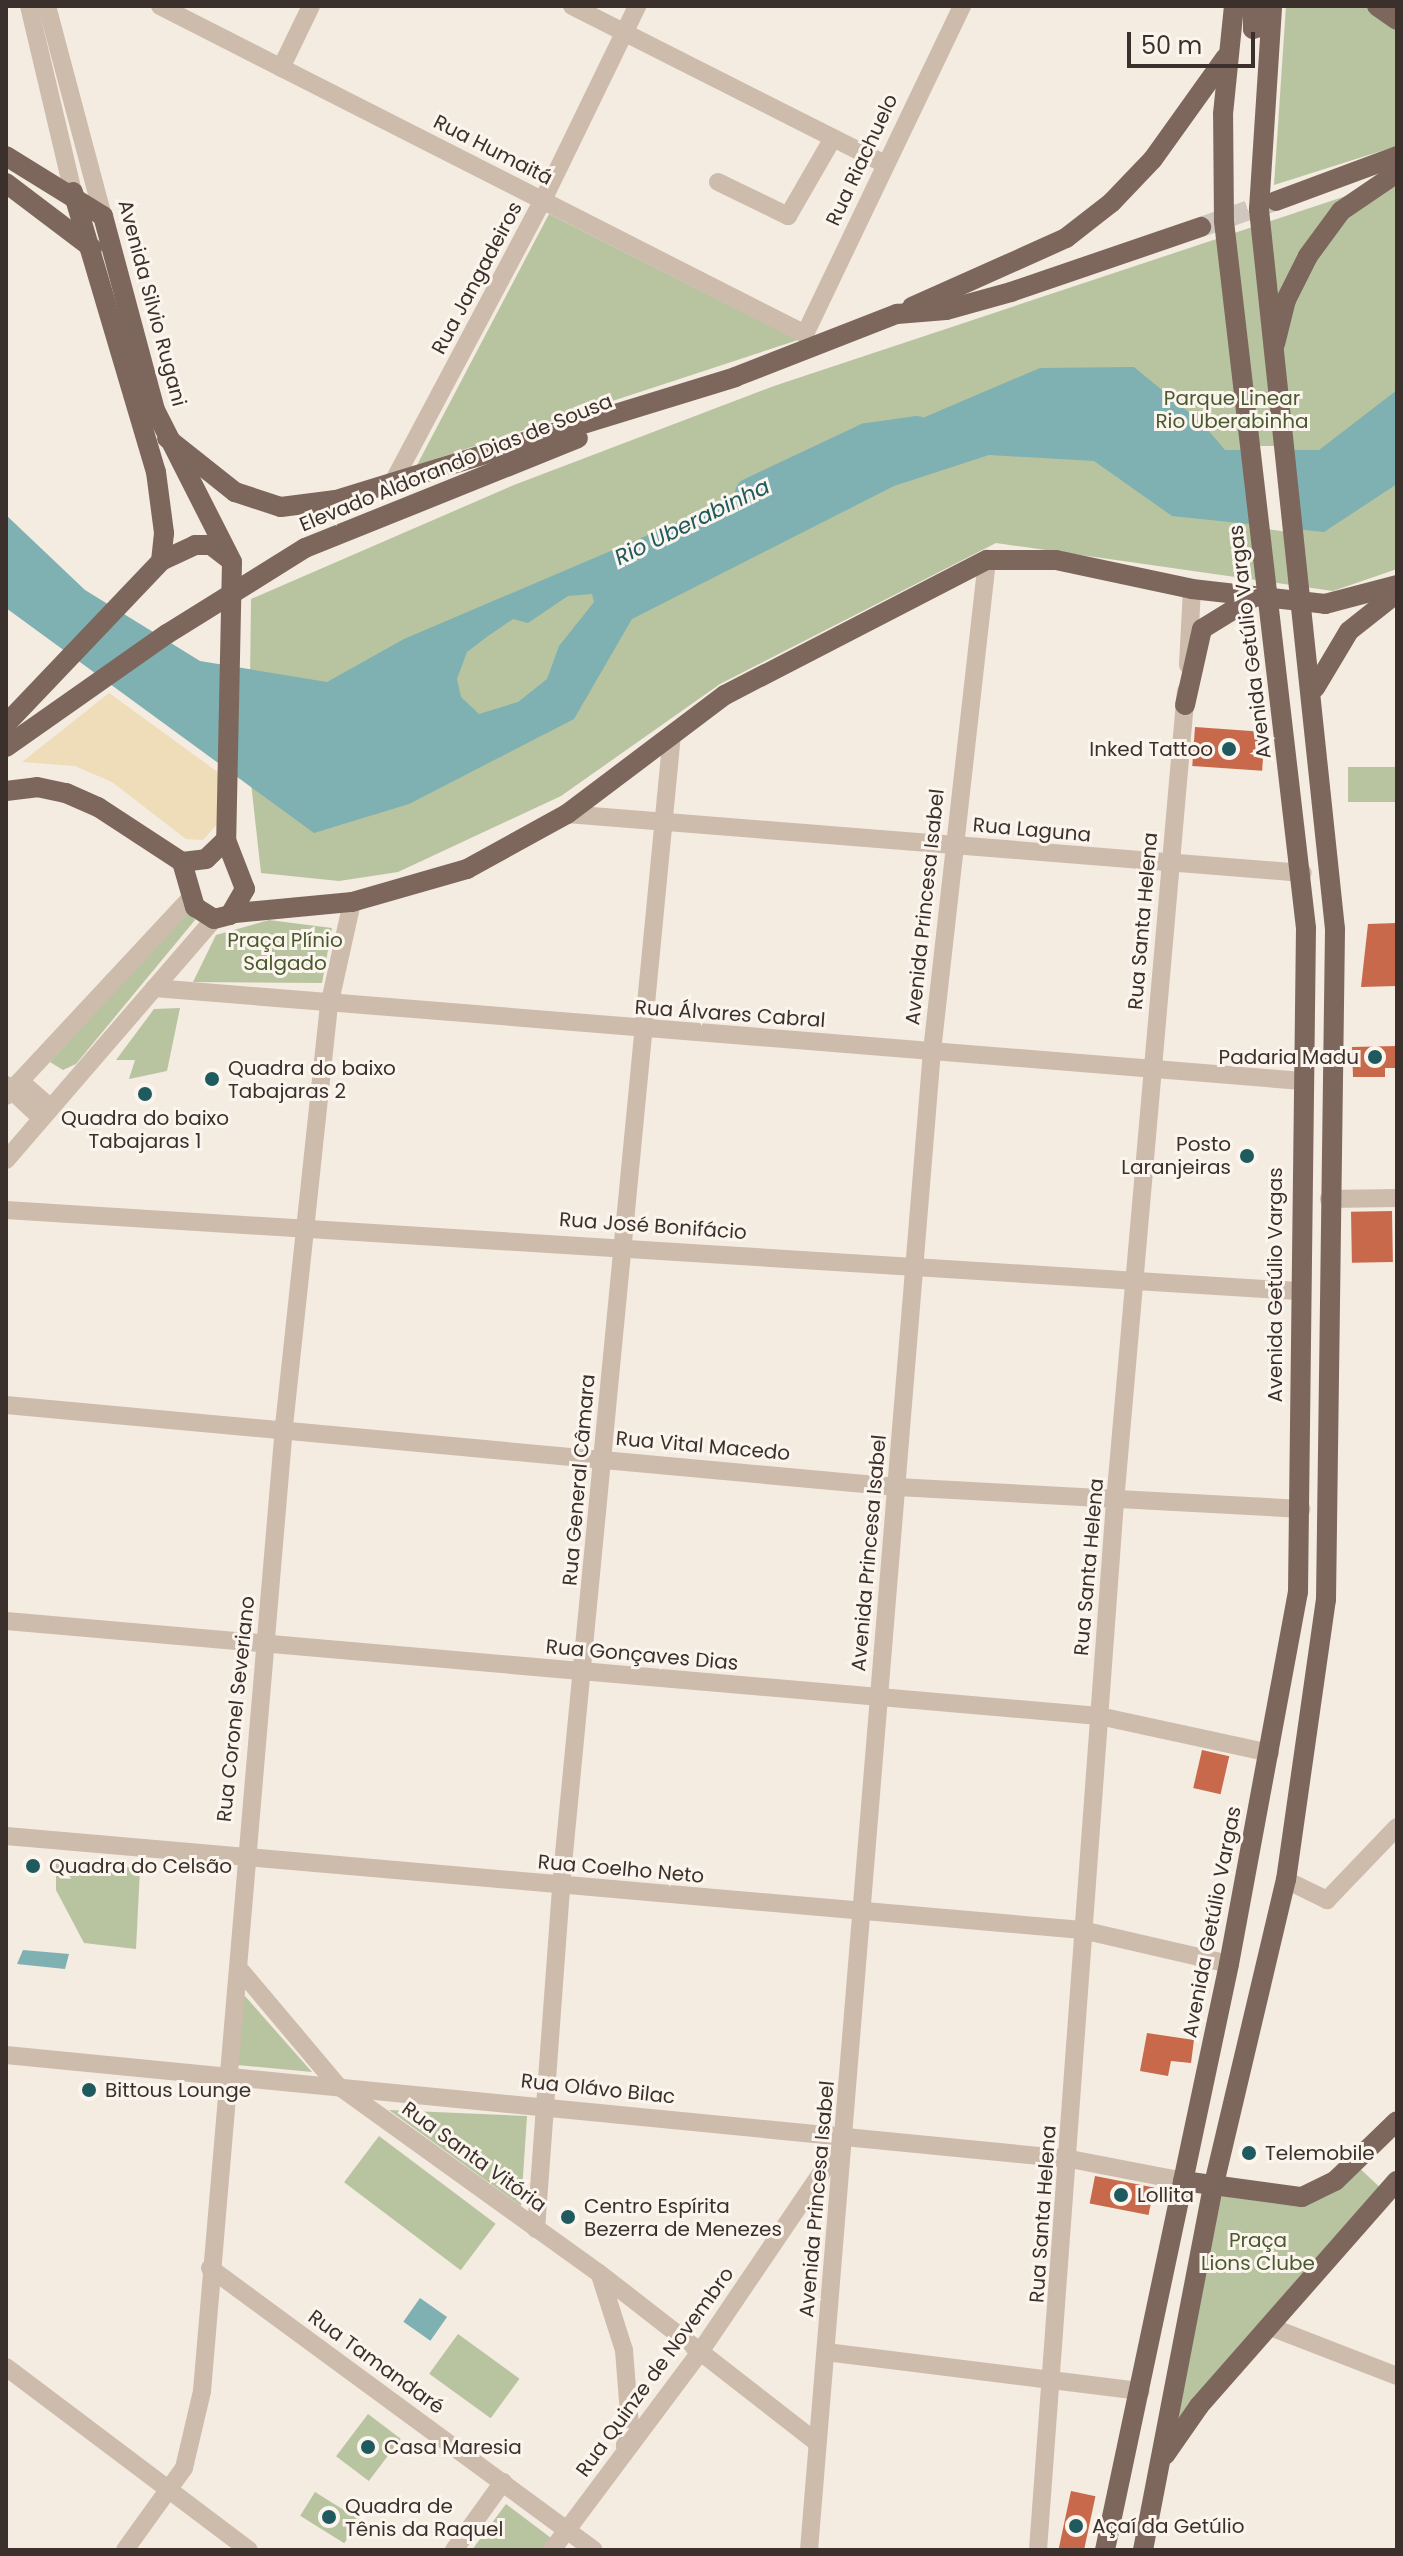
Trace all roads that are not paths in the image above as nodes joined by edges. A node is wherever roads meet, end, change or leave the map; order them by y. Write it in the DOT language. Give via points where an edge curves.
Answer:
graph roads {
  1 [pos="29,6"];
  2 [pos="47,6"];
  3 [pos="160,6"];
  4 [pos="311,6"];
  5 [pos="572,6"];
  6 [pos="637,6"];
  7 [pos="962,6"];
  8 [pos="1234,6"];
  9 [pos="1253,6"];
  10 [pos="1377,6"];
  11 [pos="1273,13"];
  12 [pos="1397,20"];
  13 [pos="624,32"];
  14 [pos="1228,53"];
  15 [pos="281,68"];
  16 [pos="833,138"];
  17 [pos="6,156"];
  18 [pos="1397,156"];
  19 [pos="883,163"];
  20 [pos="1397,173"];
  21 [pos="718,182"];
  22 [pos="6,183"];
  23 [pos="73,192"];
  24 [pos="543,200"];
  25 [pos="1276,201"];
  26 [pos="103,216"];
  27 [pos="1201,227"];
  28 [pos="94,249"];
  29 [pos="897,314"];
  30 [pos="809,340"];
  31 [pos="1271,364"];
  32 [pos="735,377"];
  33 [pos="167,438"];
  34 [pos="393,482"];
  35 [pos="987,560"];
  36 [pos="161,561"];
  37 [pos="232,562"];
  38 [pos="1397,585"];
  39 [pos="1192,589"];
  40 [pos="1397,593"];
  41 [pos="1255,597"];
  42 [pos="1312,684"];
  43 [pos="1185,705"];
  44 [pos="11,720"];
  45 [pos="672,735"];
  46 [pos="6,747"];
  47 [pos="6,791"];
  48 [pos="567,814"];
  49 [pos="666,819"];
  50 [pos="226,840"];
  51 [pos="953,846"];
  52 [pos="182,862"];
  53 [pos="1170,864"];
  54 [pos="1303,873"];
  55 [pos="189,900"];
  56 [pos="352,902"];
  57 [pos="235,913"];
  58 [pos="214,919"];
  59 [pos="1306,928"];
  60 [pos="1335,929"];
  61 [pos="154,988"];
  62 [pos="329,1006"];
  63 [pos="642,1029"];
  64 [pos="932,1051"];
  65 [pos="1153,1071"];
  66 [pos="1302,1081"];
  67 [pos="11,1088"];
  68 [pos="45,1111"];
  69 [pos="6,1160"];
  70 [pos="1397,1198"];
  71 [pos="1329,1199"];
  72 [pos="6,1210"];
  73 [pos="306,1225"];
  74 [pos="623,1246"];
  75 [pos="917,1266"];
  76 [pos="1137,1281"];
  77 [pos="1298,1291"];
  78 [pos="6,1405"];
  79 [pos="284,1426"];
  80 [pos="1328,1434"];
  81 [pos="1299,1436"];
  82 [pos="603,1458"];
  83 [pos="897,1487"];
  84 [pos="1115,1502"];
  85 [pos="1301,1509"];
  86 [pos="1298,1598"];
  87 [pos="1326,1600"];
  88 [pos="6,1621"];
  89 [pos="266,1642"];
  90 [pos="583,1671"];
  91 [pos="879,1699"];
  92 [pos="1099,1716"];
  93 [pos="1270,1753"];
  94 [pos="1397,1827"];
  95 [pos="6,1836"];
  96 [pos="244,1859"];
  97 [pos="1286,1880"];
  98 [pos="561,1885"];
  99 [pos="860,1913"];
  100 [pos="1082,1930"];
  101 [pos="1229,1964"];
  102 [pos="242,1972"];
  103 [pos="6,2055"];
  104 [pos="227,2076"];
  105 [pos="337,2085"];
  106 [pos="544,2104"];
  107 [pos="1397,2121"];
  108 [pos="845,2138"];
  109 [pos="1070,2159"];
  110 [pos="1183,2181"];
  111 [pos="1397,2181"];
  112 [pos="1213,2188"];
  113 [pos="536,2229"];
  114 [pos="210,2268"];
  115 [pos="599,2273"];
  116 [pos="1268,2326"];
  117 [pos="700,2352"];
  118 [pos="826,2352"];
  119 [pos="6,2367"];
  120 [pos="1397,2376"];
  121 [pos="1052,2377"];
  122 [pos="1141,2391"];
  123 [pos="816,2442"];
  124 [pos="623,2452"];
  125 [pos="1126,2457"];
  126 [pos="1160,2462"];
  127 [pos="503,2482"];
  128 [pos="169,2492"];
  129 [pos="1152,2497"];
  130 [pos="566,2531"];
  131 [pos="125,2550"];
  132 [pos="249,2550"];
  133 [pos="454,2550"];
  134 [pos="552,2550"];
  135 [pos="594,2550"];
  136 [pos="809,2550"];
  137 [pos="1038,2550"];
  138 [pos="1105,2550"];
  139 [pos="1143,2550"];
  1 -- 23 [label="street, Avenida Silvio Rugani"];
  2 -- 26 [label="street, Avenida Silvio Rugani"];
  3 -- 15 [label="street, Rua Humaitá"];
  4 -- 15 [label="street"];
  5 -- 13 [label="street"];
  6 -- 13 [label="street, Rua Jangadeiros"];
  7 -- 19 [label="street, Rua Riachuelo"];
  8 -- 14 [label="main road, Avenida Getúlio Vargas"];
  9 -- 11 [label="main road" via="1253,29"];
  10 -- 12 [label="main road"];
  11 -- 31 [label="main road" via="1259,209"];
  13 -- 16 [label="street"];
  13 -- 24 [label="street, Rua Jangadeiros"];
  14 -- 29 [label="main road" via="1153,159 1112,202 1066,238"];
  14 -- 54 [label="main road, Avenida Getúlio Vargas" via="1224,221"];
  15 -- 24 [label="street, Rua Humaitá"];
  16 -- 19 [label="street"];
  16 -- 21 [label="street" via="788,216"];
  17 -- 23 [label="main road"];
  18 -- 25 [label="main road"];
  19 -- 30 [label="street, Rua Riachuelo"];
  20 -- 31 [label="main road" via="1341,211 1308,256 1286,300"];
  22 -- 28 [label="main road"];
  23 -- 26 [label="main road"];
  23 -- 28 [label="main road, Avenida Silvio Rugani"];
  24 -- 30 [label="street, Rua Humaitá"];
  24 -- 34 [label="street, Rua Jangadeiros"];
  26 -- 33 [label="main road, Avenida Silvio Rugani"];
  27 -- 29 [label="main road" via="1011,292 946,310"];
  28 -- 36 [label="main road, Avenida Silvio Rugani" via="156,472 164,533"];
  29 -- 30 [label="main road"];
  30 -- 32 [label="main road"];
  31 -- 42 [label="main road"];
  32 -- 34 [label="main road"];
  32 -- 46 [label="main road, Elevado Aldorando Dias de Sousa" via="305,548 167,634"];
  33 -- 34 [label="main road" via="235,492 281,507"];
  33 -- 37 [label="main road, Avenida Silvio Rugani"];
  35 -- 39 [label="main road" via="1056,560"];
  35 -- 45 [label="main road" via="725,695"];
  35 -- 51 [label="street, Avenida Princesa Isabel"];
  36 -- 37 [label="main road" via="211,545"];
  36 -- 44 [label="main road"];
  37 -- 50 [label="main road, Avenida Silvio Rugani" via="231,801"];
  38 -- 41 [label="main road" via="1325,604"];
  39 -- 41 [label="main road"];
  39 -- 43 [label="street, Rua Santa Helena"];
  40 -- 42 [label="main road" via="1349,631"];
  41 -- 43 [label="main road" via="1202,629"];
  42 -- 60 [label="main road"];
  43 -- 53 [label="street, Rua Santa Helena"];
  45 -- 48 [label="main road"];
  45 -- 49 [label="street, Rua General Câmara"];
  47 -- 52 [label="main road" via="37,787 66,793 98,807"];
  48 -- 49 [label="street, Rua Laguna"];
  48 -- 56 [label="main road" via="467,869"];
  49 -- 51 [label="street, Rua Laguna"];
  49 -- 63 [label="street, Rua General Câmara"];
  50 -- 52 [label="main road" via="206,859"];
  50 -- 57 [label="main road" via="245,889"];
  51 -- 53 [label="street, Rua Laguna"];
  51 -- 64 [label="street, Avenida Princesa Isabel"];
  52 -- 55 [label="main road"];
  53 -- 54 [label="street, Rua Laguna"];
  53 -- 65 [label="street, Rua Santa Helena"];
  54 -- 59 [label="main road, Avenida Getúlio Vargas"];
  55 -- 58 [label="main road"];
  55 -- 67 [label="street"];
  56 -- 57 [label="main road"];
  56 -- 62 [label="street, Rua Coronel Severiano"];
  57 -- 58 [label="main road"];
  58 -- 61 [label="street"];
  59 -- 60 [label="main road"];
  59 -- 66 [label="main road, Avenida Getúlio Vargas"];
  60 -- 71 [label="main road"];
  61 -- 62 [label="street, Rua Álvares Cabral"];
  61 -- 68 [label="street"];
  62 -- 63 [label="street, Rua Álvares Cabral"];
  62 -- 73 [label="street, Rua Coronel Severiano"];
  63 -- 64 [label="street, Rua Álvares Cabral"];
  63 -- 74 [label="street, Rua General Câmara"];
  64 -- 65 [label="street, Rua Álvares Cabral"];
  64 -- 75 [label="street, Avenida Princesa Isabel"];
  65 -- 66 [label="street, Rua Álvares Cabral"];
  65 -- 76 [label="street, Rua Santa Helena"];
  66 -- 77 [label="main road, Avenida Getúlio Vargas"];
  67 -- 68 [label="street"];
  68 -- 69 [label="street"];
  70 -- 71 [label="street"];
  71 -- 80 [label="main road"];
  72 -- 73 [label="street, Rua José Bonifácio"];
  73 -- 74 [label="street, Rua José Bonifácio"];
  73 -- 79 [label="street, Rua Coronel Severiano"];
  74 -- 75 [label="street, Rua José Bonifácio"];
  74 -- 82 [label="street, Rua General Câmara"];
  75 -- 76 [label="street, Rua José Bonifácio"];
  75 -- 83 [label="street, Avenida Princesa Isabel"];
  76 -- 77 [label="street, Rua José Bonifácio"];
  76 -- 84 [label="street, Rua Santa Helena"];
  77 -- 81 [label="main road, Avenida Getúlio Vargas"];
  78 -- 79 [label="street, Rua Vital Macedo"];
  79 -- 82 [label="street, Rua Vital Macedo"];
  79 -- 89 [label="street, Rua Coronel Severiano"];
  80 -- 81 [label="main road"];
  80 -- 87 [label="main road"];
  81 -- 85 [label="main road, Avenida Getúlio Vargas"];
  82 -- 83 [label="street, Rua Vital Macedo"];
  82 -- 90 [label="street, Rua General Câmara"];
  83 -- 84 [label="street, Rua Vital Macedo"];
  83 -- 91 [label="street, Avenida Princesa Isabel"];
  84 -- 85 [label="street, Rua Vital Macedo"];
  84 -- 92 [label="street, Rua Santa Helena"];
  85 -- 86 [label="main road, Avenida Getúlio Vargas"];
  86 -- 87 [label="main road"];
  86 -- 93 [label="main road, Avenida Getúlio Vargas"];
  87 -- 97 [label="main road"];
  88 -- 89 [label="street, Rua Gonçaves Dias"];
  89 -- 90 [label="street, Rua Gonçaves Dias"];
  89 -- 96 [label="street, Rua Coronel Severiano"];
  90 -- 91 [label="street, Rua Gonçaves Dias"];
  90 -- 98 [label="street, Rua General Câmara"];
  91 -- 92 [label="street, Rua Gonçaves Dias"];
  91 -- 99 [label="street, Avenida Princesa Isabel"];
  92 -- 93 [label="street, Rua Gonçaves Dias"];
  92 -- 100 [label="street, Rua Santa Helena"];
  93 -- 101 [label="main road, Avenida Getúlio Vargas"];
  94 -- 97 [label="street" via="1327,1900"];
  95 -- 96 [label="street, Rua Coelho Neto"];
  96 -- 98 [label="street, Rua Coelho Neto"];
  96 -- 102 [label="street, Rua Coronel Severiano"];
  97 -- 112 [label="main road"];
  98 -- 99 [label="street, Rua Coelho Neto"];
  98 -- 106 [label="street, Rua General Câmara"];
  99 -- 100 [label="street, Rua Coelho Neto"];
  99 -- 108 [label="street, Avenida Princesa Isabel"];
  100 -- 101 [label="street, Rua Coelho Neto"];
  100 -- 109 [label="street, Rua Santa Helena"];
  101 -- 110 [label="main road, Avenida Getúlio Vargas"];
  102 -- 104 [label="street, Rua Coronel Severiano"];
  102 -- 105 [label="street, Rua Santa Vitória"];
  103 -- 104 [label="street, Rua Olávo Bilac"];
  104 -- 105 [label="street, Rua Olávo Bilac"];
  104 -- 114 [label="street, Rua Coronel Severiano"];
  105 -- 106 [label="street, Rua Olávo Bilac"];
  105 -- 113 [label="street, Rua Santa Vitória"];
  106 -- 108 [label="street, Rua Olávo Bilac"];
  106 -- 113 [label="street, Rua General Câmara"];
  107 -- 112 [label="main road" via="1335,2181 1302,2197"];
  108 -- 109 [label="street, Rua Olávo Bilac"];
  108 -- 117 [label="street, Rua Quinze de Novembro"];
  108 -- 118 [label="street, Avenida Princesa Isabel"];
  109 -- 110 [label="street, Rua Olávo Bilac"];
  109 -- 121 [label="street, Rua Santa Helena"];
  110 -- 112 [label="main road"];
  110 -- 122 [label="main road, Avenida Getúlio Vargas"];
  111 -- 116 [label="main road"];
  112 -- 126 [label="main road"];
  113 -- 115 [label="street, Rua Santa Vitória"];
  114 -- 127 [label="street, Rua Tamandaré"];
  114 -- 128 [label="street, Rua Coronel Severiano" via="195,2440"];
  115 -- 117 [label="street, Rua Santa Vitória"];
  115 -- 124 [label="street" via="629,2383"];
  116 -- 120 [label="street"];
  116 -- 126 [label="main road"];
  117 -- 123 [label="street, Rua Santa Vitória"];
  117 -- 124 [label="street, Rua Quinze de Novembro"];
  118 -- 121 [label="street"];
  118 -- 123 [label="street, Avenida Princesa Isabel"];
  119 -- 128 [label="street"];
  121 -- 122 [label="street"];
  121 -- 137 [label="street, Rua Santa Helena"];
  122 -- 125 [label="main road, Avenida Getúlio Vargas"];
  123 -- 136 [label="street, Avenida Princesa Isabel"];
  124 -- 130 [label="street, Rua Quinze de Novembro"];
  125 -- 129 [label="main road" via="1132,2485"];
  125 -- 138 [label="main road, Avenida Getúlio Vargas"];
  126 -- 129 [label="main road"];
  127 -- 130 [label="street, Rua Tamandaré"];
  127 -- 133 [label="street"];
  128 -- 131 [label="street, Rua Coronel Severiano"];
  128 -- 132 [label="street"];
  129 -- 139 [label="main road"];
  130 -- 134 [label="street, Rua Quinze de Novembro"];
  130 -- 135 [label="street, Rua Tamandaré"];
}
